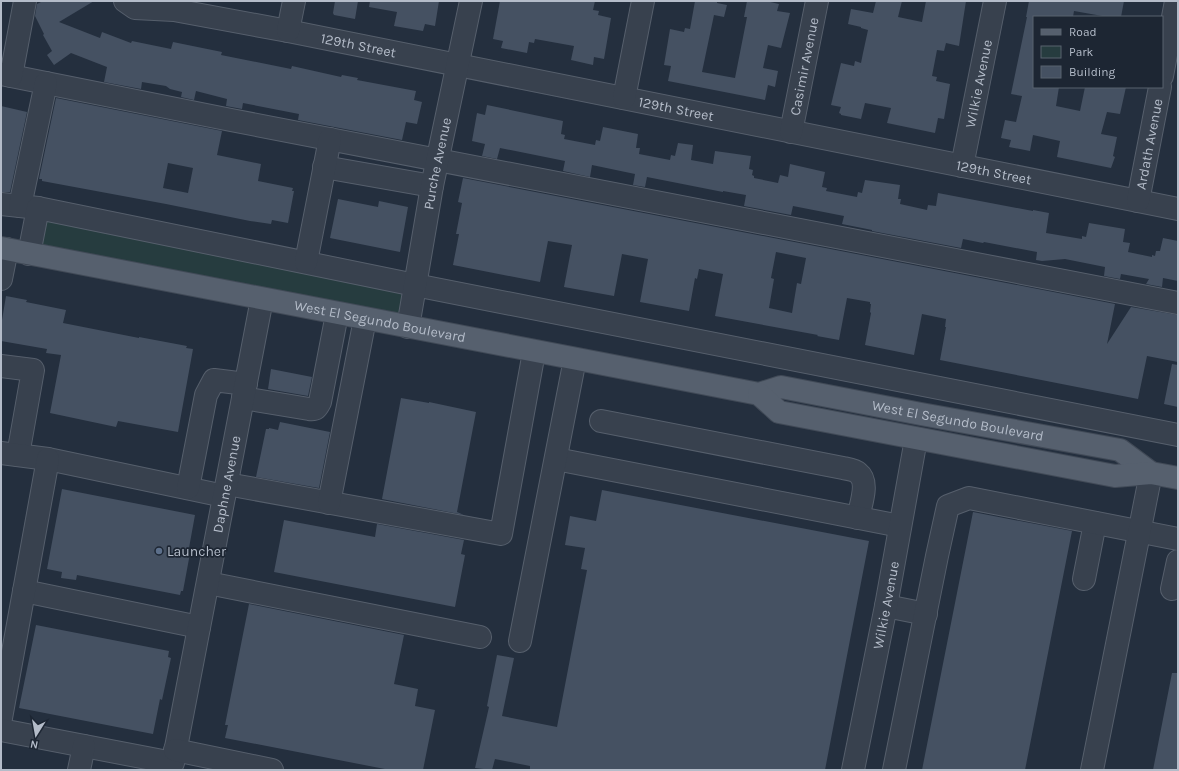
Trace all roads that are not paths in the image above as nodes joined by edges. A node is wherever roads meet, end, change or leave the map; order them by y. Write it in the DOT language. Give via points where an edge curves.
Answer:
graph roads {
  1 [pos="25,1"];
  2 [pos="125,1"];
  3 [pos="294,1"];
  4 [pos="471,1"];
  5 [pos="643,1"];
  6 [pos="817,1"];
  7 [pos="995,1"];
  8 [pos="1176,1"];
  9 [pos="288,31"];
  10 [pos="1174,31"];
  11 [pos="459,65"];
  12 [pos="1163,72"];
  13 [pos="6,75"];
  14 [pos="46,83"];
  15 [pos="1160,88"];
  16 [pos="624,98"];
  17 [pos="791,132"];
  18 [pos="330,139"];
  19 [pos="438,160"];
  20 [pos="962,166"];
  21 [pos="324,167"];
  22 [pos="432,186"];
  23 [pos="1138,201"];
  24 [pos="20,206"];
  25 [pos="1178,209"];
  26 [pos="4,249"];
  27 [pos="29,254"];
  28 [pos="306,262"];
  29 [pos="1,279"];
  30 [pos="415,285"];
  31 [pos="262,299"];
  32 [pos="1178,303"];
  33 [pos="337,314"];
  34 [pos="365,319"];
  35 [pos="408,327"];
  36 [pos="534,352"];
  37 [pos="575,359"];
  38 [pos="1,366"];
  39 [pos="244,391"];
  40 [pos="759,394"];
  41 [pos="601,420"];
  42 [pos="1178,435"];
  43 [pos="916,439"];
  44 [pos="10,454"];
  45 [pos="48,459"];
  46 [pos="556,459"];
  47 [pos="1151,473"];
  48 [pos="1178,478"];
  49 [pos="188,488"];
  50 [pos="225,490"];
  51 [pos="329,503"];
  52 [pos="858,518"];
  53 [pos="1094,523"];
  54 [pos="900,526"];
  55 [pos="1139,532"];
  56 [pos="1178,539"];
  57 [pos="1178,561"];
  58 [pos="1084,579"];
  59 [pos="208,583"];
  60 [pos="1172,589"];
  61 [pos="24,591"];
  62 [pos="886,606"];
  63 [pos="926,614"];
  64 [pos="199,627"];
  65 [pos="480,637"];
  66 [pos="520,641"];
  67 [pos="1,718"];
  68 [pos="1,730"];
  69 [pos="84,746"];
  70 [pos="163,761"];
  71 [pos="79,770"];
  72 [pos="272,770"];
  73 [pos="853,770"];
  74 [pos="894,770"];
  75 [pos="1092,770"];
  1 -- 13 [label="street"];
  2 -- 9 [label="street, 129th Street" via="136,8 174,10"];
  3 -- 9 [label="street"];
  4 -- 11 [label="street, Purche Avenue"];
  5 -- 16 [label="street"];
  6 -- 17 [label="street, Casimir Avenue"];
  7 -- 20 [label="street, Wilkie Avenue"];
  8 -- 10 [label="street"];
  9 -- 11 [label="street, 129th Street"];
  10 -- 12 [label="street"];
  11 -- 16 [label="street, 129th Street"];
  11 -- 19 [label="street, Purche Avenue"];
  13 -- 14 [label="street"];
  14 -- 18 [label="street"];
  14 -- 24 [label="street"];
  15 -- 23 [label="street, Ardath Avenue"];
  16 -- 17 [label="street, 129th Street"];
  17 -- 20 [label="street, 129th Street"];
  18 -- 19 [label="street"];
  18 -- 21 [label="street"];
  19 -- 22 [label="street, Purche Avenue"];
  19 -- 32 [label="street"];
  20 -- 23 [label="street, 129th Street"];
  21 -- 22 [label="street"];
  21 -- 28 [label="street"];
  22 -- 30 [label="street, Purche Avenue"];
  23 -- 25 [label="street, 129th Street"];
  24 -- 27 [label="street"];
  24 -- 28 [label="street"];
  26 -- 27 [label="main road, West El Segundo Boulevard"];
  26 -- 29 [label="street"];
  27 -- 31 [label="main road, West El Segundo Boulevard"];
  28 -- 30 [label="street"];
  30 -- 35 [label="street, Purche Avenue"];
  30 -- 42 [label="street"];
  31 -- 33 [label="main road, West El Segundo Boulevard"];
  31 -- 39 [label="street, Daphne Avenue"];
  33 -- 34 [label="main road, West El Segundo Boulevard"];
  33 -- 39 [label="street" via="318,407 314,410 309,409"];
  34 -- 35 [label="main road, West El Segundo Boulevard"];
  34 -- 51 [label="street"];
  35 -- 36 [label="main road, West El Segundo Boulevard"];
  36 -- 37 [label="main road, West El Segundo Boulevard"];
  36 -- 51 [label="street" via="501,534"];
  37 -- 40 [label="main road, West El Segundo Boulevard"];
  37 -- 46 [label="street"];
  38 -- 44 [label="street" via="33,370"];
  39 -- 49 [label="street" via="214,380 206,395"];
  39 -- 50 [label="street, Daphne Avenue"];
  40 -- 43 [label="main road, West El Segundo Boulevard" via="779,412"];
  40 -- 47 [label="main road, West El Segundo Boulevard" via="781,387 1120,450"];
  41 -- 52 [label="street" via="858,472 863,479 864,487"];
  43 -- 47 [label="main road" via="923,432 933,431"];
  43 -- 54 [label="street, Wilkie Avenue"];
  44 -- 45 [label="street"];
  45 -- 49 [label="street"];
  45 -- 61 [label="street"];
  46 -- 52 [label="street"];
  46 -- 66 [label="street"];
  47 -- 48 [label="main road, West El Segundo Boulevard"];
  47 -- 55 [label="street"];
  49 -- 50 [label="street"];
  50 -- 51 [label="street"];
  50 -- 59 [label="street, Daphne Avenue"];
  52 -- 54 [label="street"];
  53 -- 55 [label="street"];
  53 -- 58 [label="street"];
  53 -- 63 [label="street" via="969,498 948,506"];
  54 -- 62 [label="street, Wilkie Avenue"];
  55 -- 56 [label="street"];
  55 -- 75 [label="street"];
  57 -- 60 [label="street"];
  59 -- 64 [label="street, Daphne Avenue"];
  59 -- 65 [label="street"];
  61 -- 64 [label="street"];
  61 -- 67 [label="street"];
  62 -- 63 [label="street"];
  62 -- 73 [label="street, Wilkie Avenue"];
  63 -- 74 [label="street"];
  64 -- 70 [label="street, Daphne Avenue"];
  68 -- 69 [label="street"];
  69 -- 70 [label="street"];
  69 -- 71 [label="street"];
  70 -- 72 [label="street"];
}
